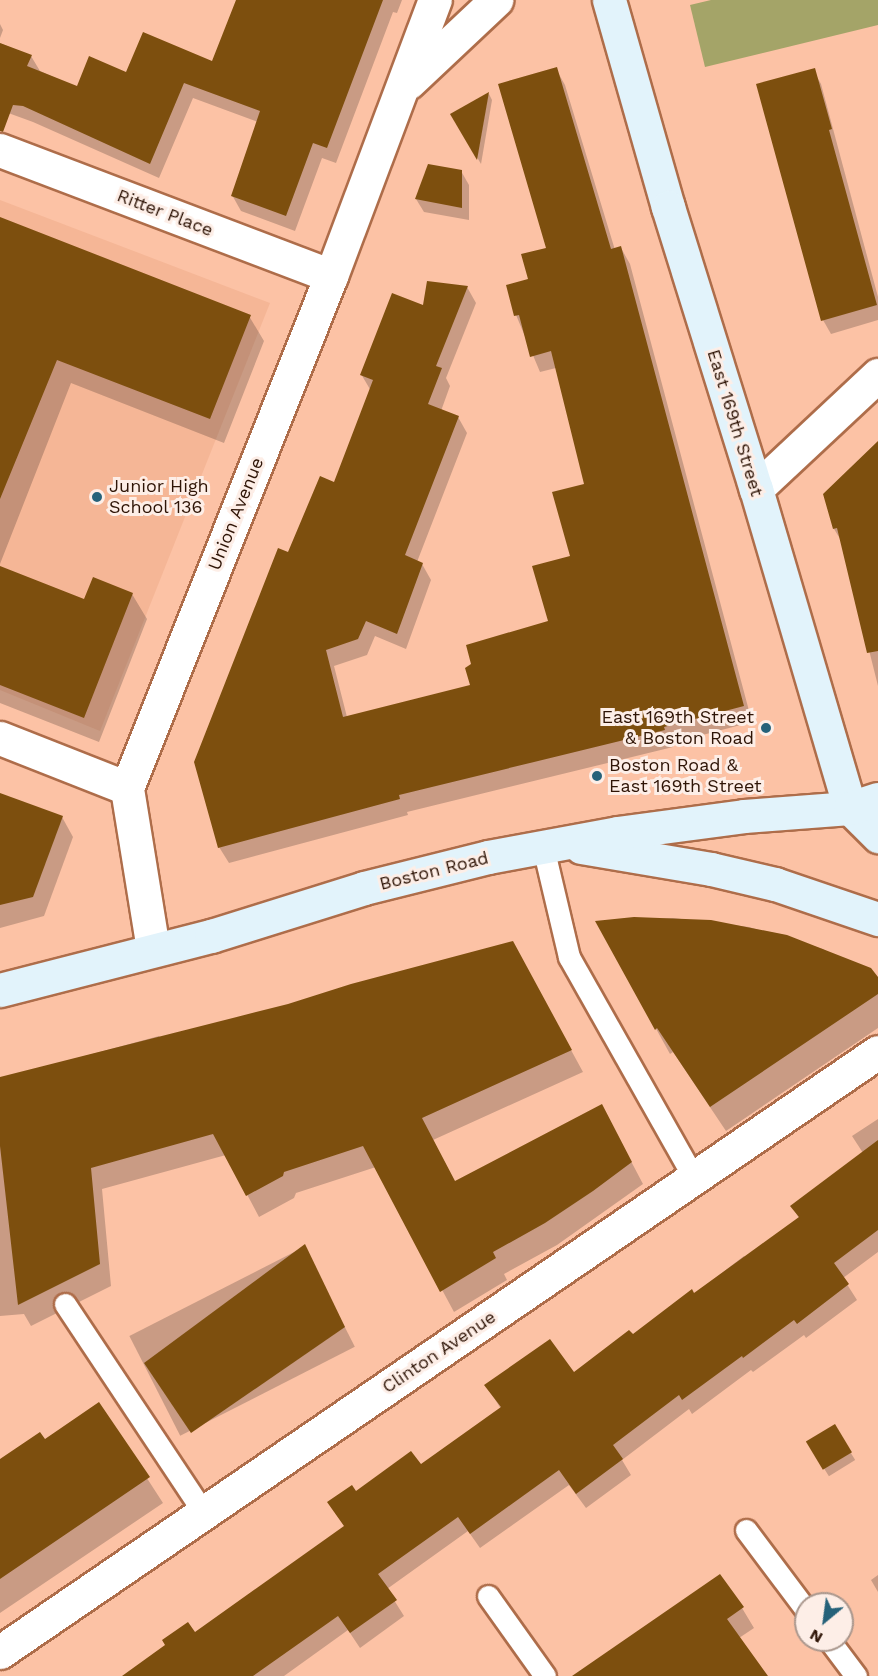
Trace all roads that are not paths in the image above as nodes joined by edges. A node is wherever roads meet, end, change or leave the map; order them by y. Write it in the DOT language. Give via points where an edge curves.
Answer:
graph roads {
  1 [pos="435,0"];
  2 [pos="496,0"];
  3 [pos="609,0"];
  4 [pos="404,88"];
  5 [pos="0,150"];
  6 [pos="331,276"];
  7 [pos="878,375"];
  8 [pos="756,489"];
  9 [pos="0,738"];
  10 [pos="127,788"];
  11 [pos="864,803"];
  12 [pos="878,836"];
  13 [pos="551,845"];
  14 [pos="878,919"];
  15 [pos="153,949"];
  16 [pos="0,990"];
  17 [pos="878,1052"];
  18 [pos="694,1178"];
  19 [pos="66,1304"];
  20 [pos="204,1513"];
  21 [pos="746,1530"];
  22 [pos="794,1594"];
  23 [pos="488,1596"];
  24 [pos="0,1652"];
  25 [pos="838,1652"];
  26 [pos="544,1676"];
  27 [pos="856,1676"];
  1 -- 4 [label="street, Union Avenue"];
  2 -- 4 [label="street, Union Avenue"];
  3 -- 8 [label="main road, East 169th Street" via="668,207"];
  4 -- 6 [label="street, Union Avenue"];
  5 -- 6 [label="street, Ritter Place"];
  6 -- 10 [label="street, Union Avenue"];
  7 -- 8 [label="street"];
  8 -- 11 [label="main road, East 169th Street"];
  9 -- 10 [label="street"];
  10 -- 15 [label="street"];
  11 -- 12 [label="main road, East 169th Street"];
  11 -- 13 [label="main road, Boston Road" via="744,816"];
  13 -- 14 [label="main road" via="711,869 775,884"];
  13 -- 15 [label="main road, Boston Road" via="364,888 211,936"];
  13 -- 18 [label="lane" via="568,957"];
  15 -- 16 [label="main road, Boston Road"];
  17 -- 18 [label="street, Clinton Avenue"];
  18 -- 20 [label="street, Clinton Avenue"];
  19 -- 20 [label="lane"];
  20 -- 24 [label="street, Clinton Avenue"];
  21 -- 22 [label="lane"];
  23 -- 26 [label="lane"];
  25 -- 27 [label="lane"];
}
